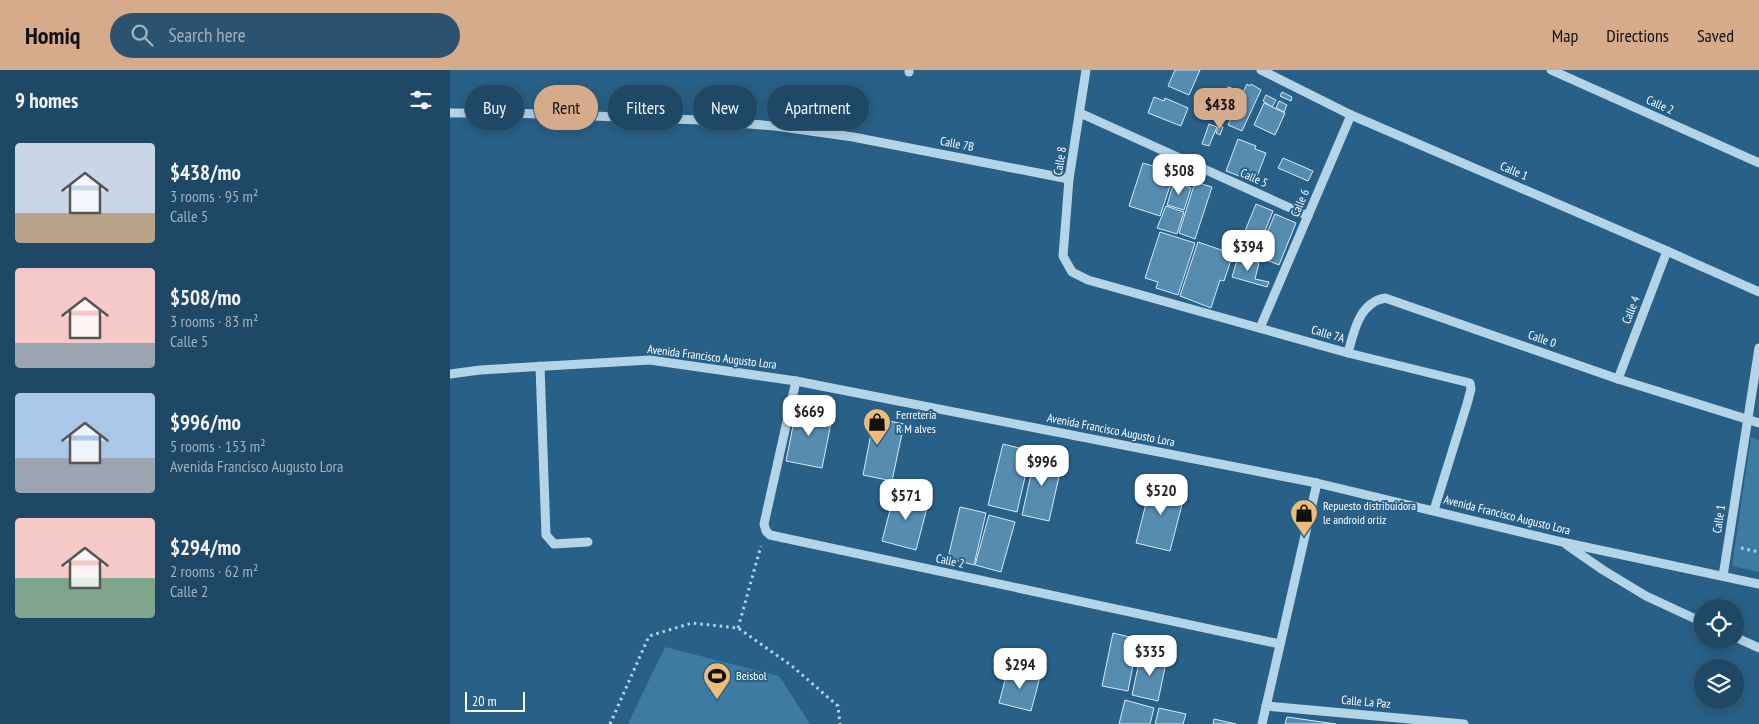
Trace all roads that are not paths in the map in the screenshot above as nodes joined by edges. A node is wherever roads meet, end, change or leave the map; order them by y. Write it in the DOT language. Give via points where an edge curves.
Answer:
graph roads {
  1 [pos="1086,70"];
  2 [pos="1261,70"];
  3 [pos="1550,70"];
  4 [pos="450,113"];
  5 [pos="1080,114"];
  6 [pos="1351,115"];
  7 [pos="1759,163"];
  8 [pos="1069,179"];
  9 [pos="1308,216"];
  10 [pos="1668,251"];
  11 [pos="1063,256"];
  12 [pos="1759,292"];
  13 [pos="1260,328"];
  14 [pos="1759,348"];
  15 [pos="1348,353"];
  16 [pos="540,366"];
  17 [pos="450,374"];
  18 [pos="1618,379"];
  19 [pos="796,380"];
  20 [pos="1747,420"];
  21 [pos="1759,423"];
  22 [pos="1317,483"];
  23 [pos="1434,510"];
  24 [pos="588,542"];
  25 [pos="1562,542"];
  26 [pos="1723,576"];
  27 [pos="1759,584"];
  28 [pos="1694,618"];
  29 [pos="1744,641"];
  30 [pos="1280,644"];
  31 [pos="1759,648"];
  32 [pos="1266,706"];
  33 [pos="1262,724"];
  34 [pos="1464,724"];
  1 -- 5 [label="street, Calle 8"];
  2 -- 6 [label="street, Calle 1"];
  3 -- 7 [label="street, Calle 2"];
  4 -- 8 [label="street, Calle 7B" via="700,120 775,126 853,137"];
  5 -- 8 [label="street, Calle 8"];
  5 -- 9 [label="street, Calle 5"];
  6 -- 9 [label="street, Calle 6"];
  6 -- 10 [label="street, Calle 1"];
  8 -- 11 [label="street, Calle 8"];
  9 -- 13 [label="street, Calle 6"];
  10 -- 12 [label="street, Calle 1"];
  10 -- 18 [label="street, Calle 4"];
  11 -- 13 [label="street, Calle 7A" via="1072,272 1088,280"];
  13 -- 15 [label="street, Calle 7A"];
  14 -- 20 [label="street, Calle 1"];
  15 -- 18 [label="street, Calle 0" via="1362,312 1372,302 1385,298"];
  15 -- 23 [label="street, Calle 7A" via="1470,382 1467,404"];
  16 -- 17 [label="street, Avenida Francisco Augusto Lora"];
  16 -- 19 [label="street, Avenida Francisco Augusto Lora" via="650,360"];
  16 -- 24 [label="street" via="546,535 554,544"];
  18 -- 20 [label="street, Calle 0"];
  19 -- 22 [label="street, Avenida Francisco Augusto Lora"];
  19 -- 30 [label="street, Calle 2" via="764,524 770,535"];
  20 -- 21 [label="street, Calle 0"];
  20 -- 26 [label="street, Calle 1"];
  22 -- 23 [label="street, Avenida Francisco Augusto Lora"];
  22 -- 30 [label="street"];
  23 -- 25 [label="street, Avenida Francisco Augusto Lora"];
  25 -- 26 [label="street, Avenida Francisco Augusto Lora"];
  25 -- 28 [label="street" via="1639,592"];
  26 -- 27 [label="street, Avenida Francisco Augusto Lora"];
  29 -- 31 [label="street"];
  30 -- 32 [label="street"];
  32 -- 33 [label="street"];
  32 -- 34 [label="street, Calle La Paz"];
}
